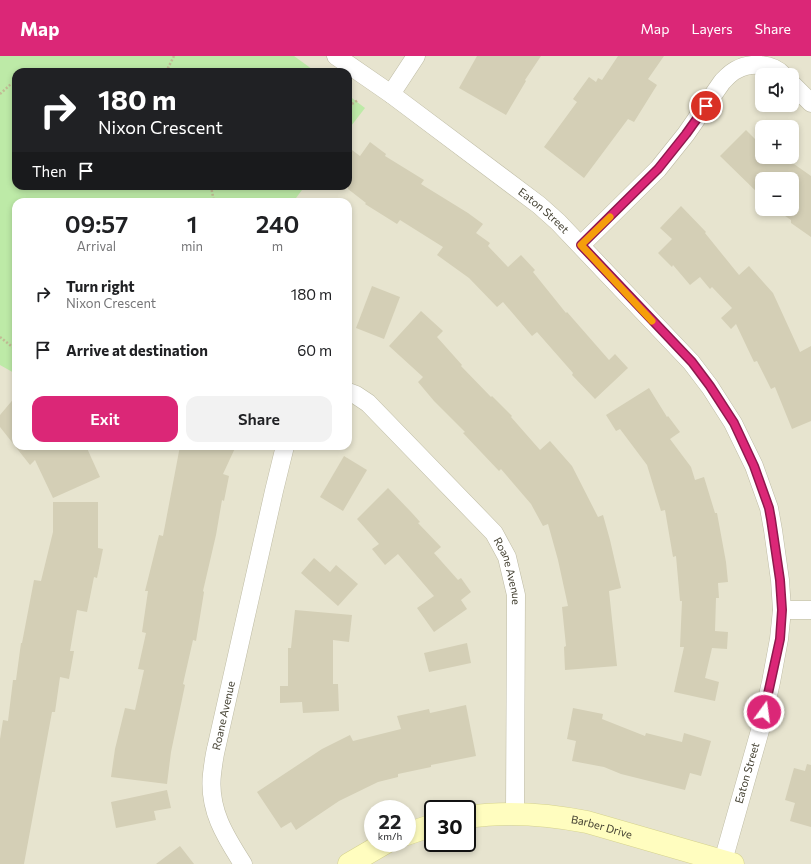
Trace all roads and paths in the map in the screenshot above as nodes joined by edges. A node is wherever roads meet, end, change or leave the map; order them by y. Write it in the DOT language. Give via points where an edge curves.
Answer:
graph roads {
  1 [pos="174,56"];
  2 [pos="336,56"];
  3 [pos="416,56"];
  4 [pos="168,68"];
  5 [pos="772,68"];
  6 [pos="12,84"];
  7 [pos="799,91"];
  8 [pos="0,94"];
  9 [pos="390,94"];
  10 [pos="358,100"];
  11 [pos="811,103"];
  12 [pos="352,104"];
  13 [pos="581,245"];
  14 [pos="0,337"];
  15 [pos="12,347"];
  16 [pos="352,394"];
  17 [pos="285,450"];
  18 [pos="782,610"];
  19 [pos="811,610"];
  20 [pos="515,813"];
  21 [pos="476,816"];
  22 [pos="369,852"];
  23 [pos="728,863"];
  24 [pos="243,864"];
  25 [pos="348,864"];
  1 -- 4 [label="path"];
  2 -- 9 [label="street, Eaton Street"];
  3 -- 9 [label="street"];
  5 -- 13 [label="street" via="752,65 734,70 722,82 658,169"];
  6 -- 8 [label="path"];
  7 -- 11 [label="street"];
  9 -- 13 [label="street, Eaton Street" via="539,205"];
  10 -- 12 [label="path"];
  13 -- 18 [label="street, Eaton Street" via="692,362 734,423 754,466 769,508"];
  14 -- 15 [label="path"];
  16 -- 20 [label="street, Roane Avenue" via="368,403 494,533 507,557 516,594"];
  17 -- 24 [label="street, Roane Avenue" via="219,734 212,775 212,796 219,824"];
  18 -- 19 [label="street"];
  18 -- 23 [label="street, Eaton Street" via="780,639 771,682"];
  20 -- 21 [label="street, Barber Drive"];
  20 -- 23 [label="street, Barber Drive" via="587,822"];
  22 -- 25 [label="street"];
}
